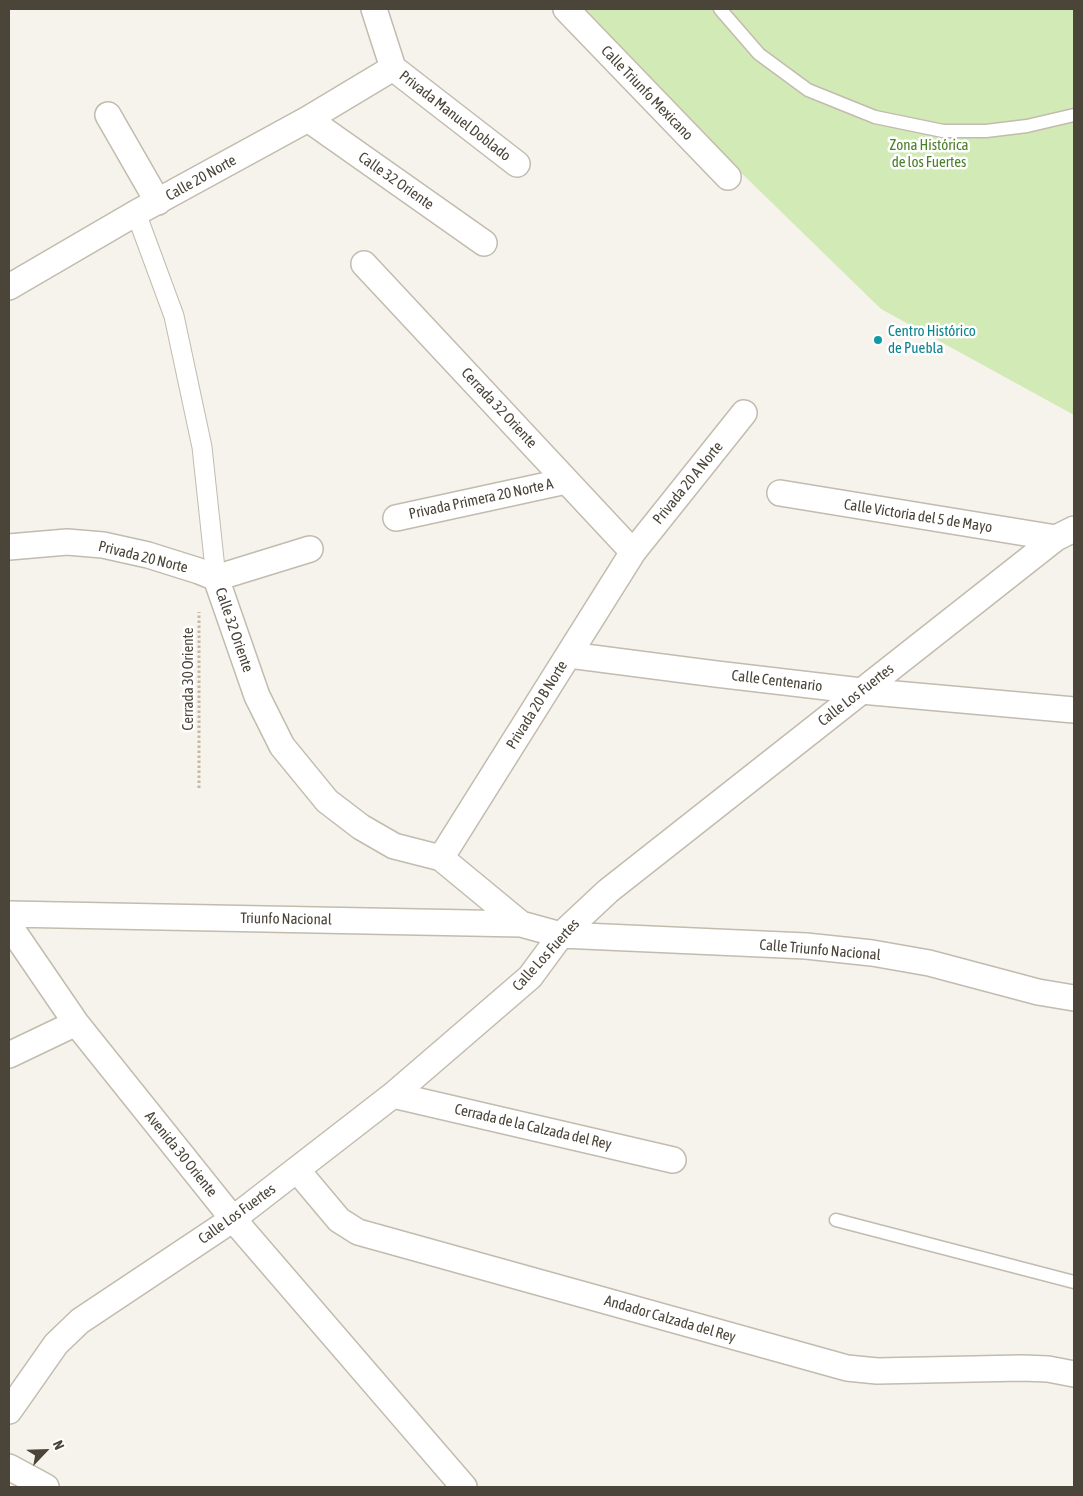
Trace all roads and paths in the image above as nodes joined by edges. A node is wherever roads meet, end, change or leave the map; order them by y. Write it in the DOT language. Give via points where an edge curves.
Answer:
graph roads {
  1 [pos="374,9"];
  2 [pos="566,9"];
  3 [pos="720,9"];
  4 [pos="393,68"];
  5 [pos="108,115"];
  6 [pos="1074,115"];
  7 [pos="308,119"];
  8 [pos="518,164"];
  9 [pos="728,177"];
  10 [pos="147,208"];
  11 [pos="484,243"];
  12 [pos="364,264"];
  13 [pos="9,288"];
  14 [pos="744,413"];
  15 [pos="566,481"];
  16 [pos="780,493"];
  17 [pos="396,518"];
  18 [pos="1065,534"];
  19 [pos="9,547"];
  20 [pos="310,550"];
  21 [pos="633,552"];
  22 [pos="216,578"];
  23 [pos="200,610"];
  24 [pos="569,655"];
  25 [pos="861,691"];
  26 [pos="1074,710"];
  27 [pos="199,788"];
  28 [pos="440,858"];
  29 [pos="9,914"];
  30 [pos="521,924"];
  31 [pos="9,925"];
  32 [pos="561,935"];
  33 [pos="1074,998"];
  34 [pos="76,1023"];
  35 [pos="9,1055"];
  36 [pos="393,1095"];
  37 [pos="673,1160"];
  38 [pos="298,1170"];
  39 [pos="233,1219"];
  40 [pos="836,1220"];
  41 [pos="1074,1282"];
  42 [pos="1074,1374"];
  43 [pos="9,1411"];
  44 [pos="9,1467"];
  45 [pos="46,1487"];
  46 [pos="464,1487"];
  1 -- 4 [label="street"];
  2 -- 9 [label="street, Calle Triunfo Mexicano"];
  3 -- 6 [label="lane" via="759,54 808,90 875,117 943,131 986,131"];
  4 -- 7 [label="street, Calle 20 Norte"];
  4 -- 8 [label="street, Privada Manuel Doblado"];
  5 -- 10 [label="street"];
  7 -- 10 [label="street, Calle 20 Norte"];
  7 -- 11 [label="street, Calle 32 Oriente"];
  10 -- 13 [label="street, Calle 20 Norte"];
  10 -- 22 [label="street, Calle 32 Oriente" via="202,447"];
  12 -- 15 [label="street, Cerrada 32 Oriente"];
  14 -- 21 [label="street, Privada 20 A Norte"];
  15 -- 17 [label="street, Privada Primera 20 Norte A"];
  15 -- 21 [label="street, Cerrada 32 Oriente"];
  16 -- 18 [label="street, Calle Victoria del 5 de Mayo"];
  18 -- 25 [label="street, Calle Los Fuertes"];
  19 -- 22 [label="street, Privada 20 Norte" via="67,542 102,545 148,555"];
  20 -- 22 [label="street"];
  21 -- 24 [label="street, Privada 20 B Norte"];
  22 -- 28 [label="street, Calle 32 Oriente" via="257,696 282,746 326,801 362,827 394,846"];
  23 -- 27 [label="path, Cerrada 30 Oriente"];
  24 -- 25 [label="street, Calle Centenario"];
  24 -- 28 [label="street, Privada 20 B Norte"];
  25 -- 26 [label="street, Calle Centenario"];
  25 -- 32 [label="street, Calle Los Fuertes" via="637,866"];
  28 -- 30 [label="street, Calle 32 Oriente"];
  29 -- 30 [label="street, Triunfo Nacional"];
  30 -- 32 [label="street, Triunfo Nacional"];
  31 -- 34 [label="street, Avenida 30 Oriente"];
  32 -- 33 [label="street, Calle Triunfo Nacional" via="806,946 872,953 929,963 1038,992"];
  32 -- 36 [label="street, Calle Los Fuertes" via="530,977"];
  34 -- 35 [label="street"];
  34 -- 39 [label="street, Avenida 30 Oriente"];
  36 -- 37 [label="street, Cerrada de la Calzada del Rey"];
  36 -- 38 [label="street, Calle Los Fuertes"];
  38 -- 39 [label="street, Calle Los Fuertes"];
  38 -- 42 [label="street, Andador Calzada del Rey" via="339,1220 358,1232 847,1368 877,1371 1030,1368"];
  39 -- 43 [label="street, Calle Los Fuertes" via="80,1321 56,1344"];
  39 -- 46 [label="street, Avenida 30 Oriente"];
  40 -- 41 [label="lane"];
  44 -- 45 [label="street"];
}
